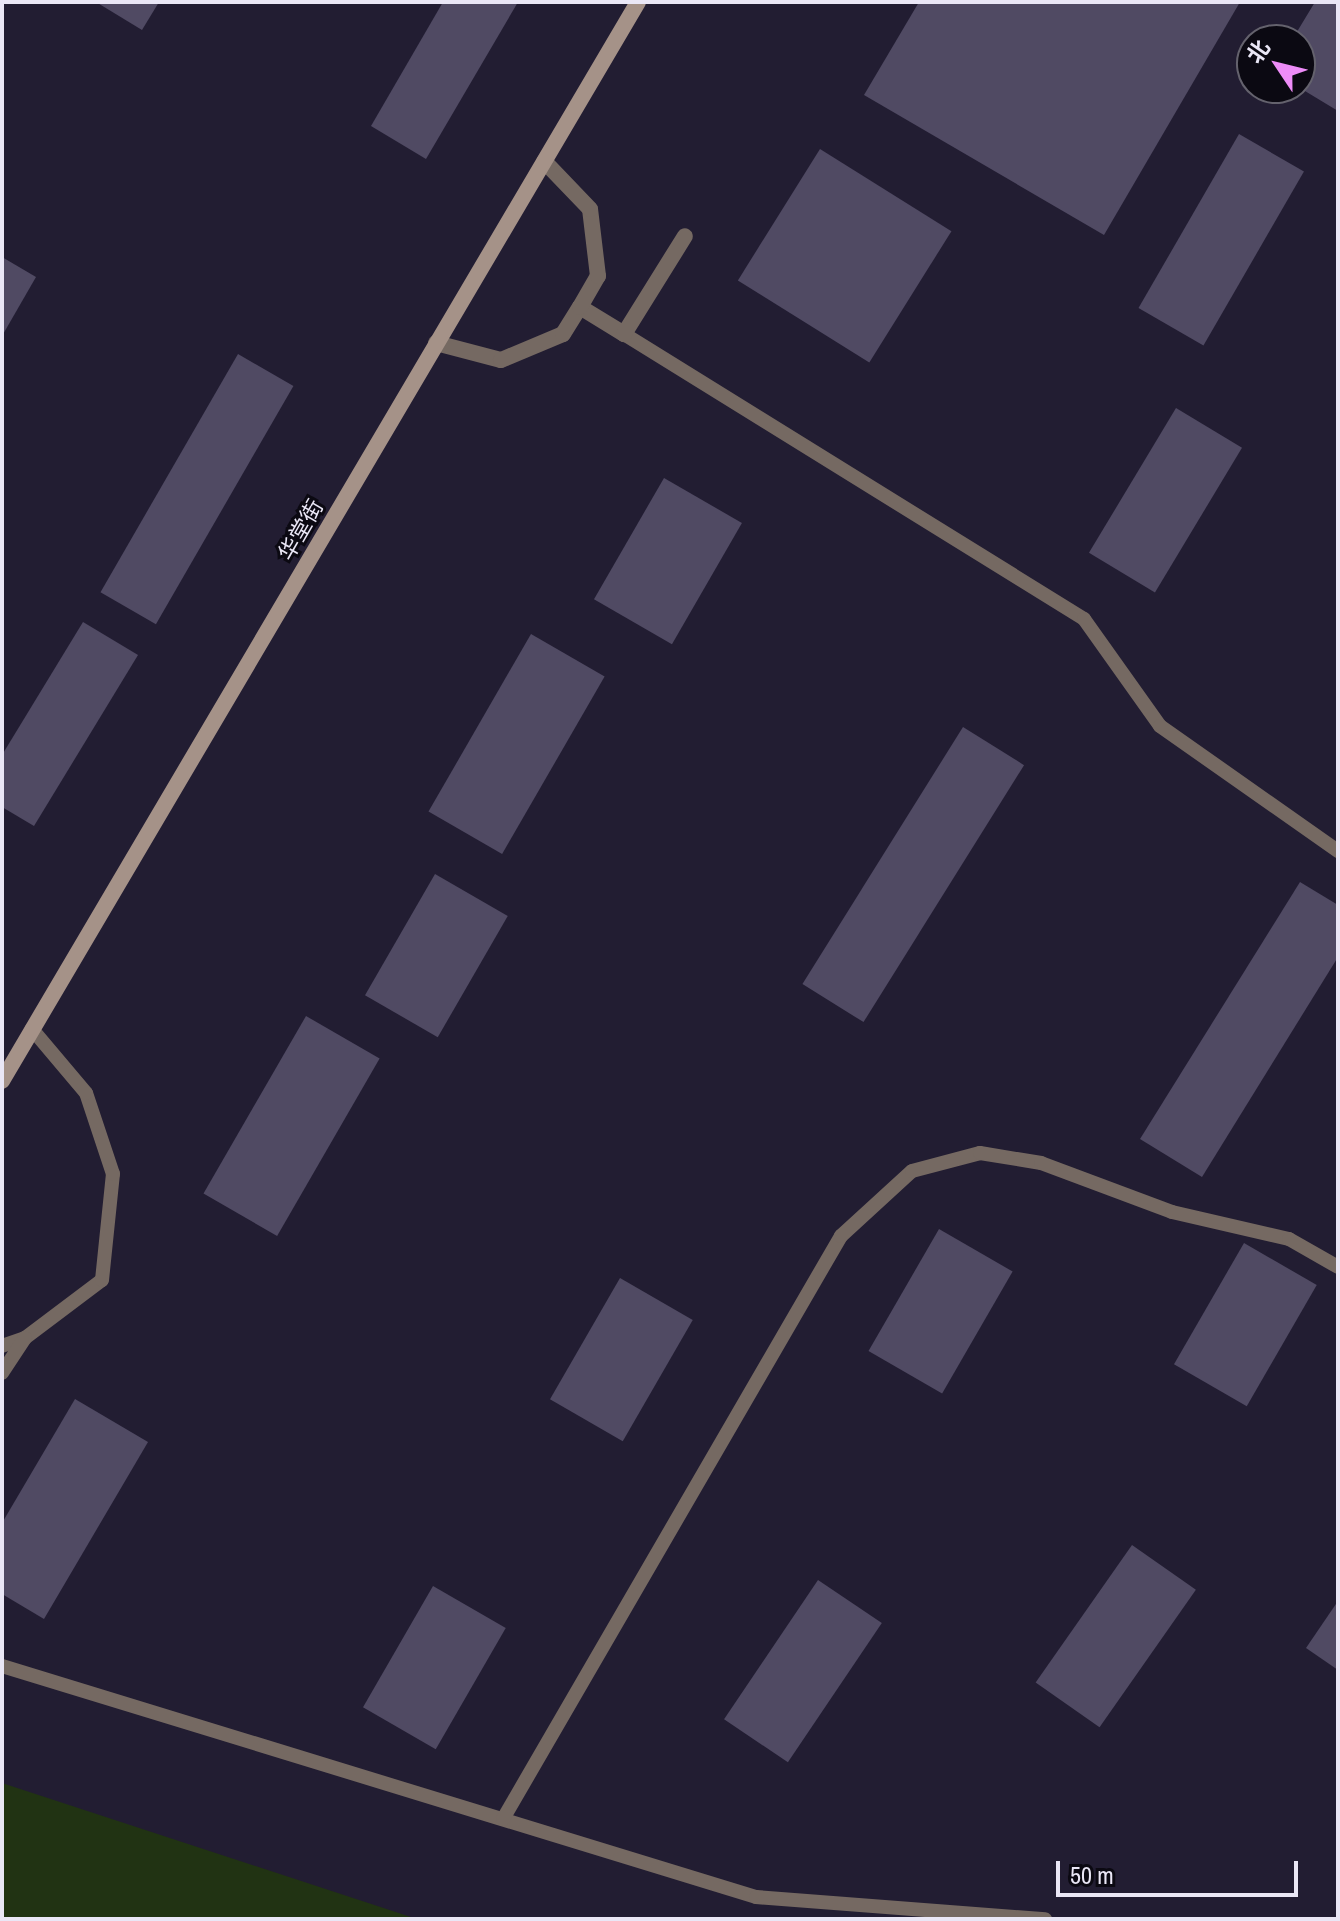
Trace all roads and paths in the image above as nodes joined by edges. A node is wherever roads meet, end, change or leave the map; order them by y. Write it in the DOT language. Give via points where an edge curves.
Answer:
graph roads {
  1 [pos="638,2"];
  2 [pos="544,161"];
  3 [pos="685,236"];
  4 [pos="580,307"];
  5 [pos="624,334"];
  6 [pos="436,343"];
  7 [pos="1338,851"];
  8 [pos="32,1029"];
  9 [pos="2,1081"];
  10 [pos="1338,1267"];
  11 [pos="25,1338"];
  12 [pos="2,1346"];
  13 [pos="2,1373"];
  14 [pos="2,1666"];
  15 [pos="503,1819"];
  16 [pos="1045,1919"];
  1 -- 2 [label="street, 华堂街"];
  2 -- 4 [label="street" via="590,209 598,276"];
  2 -- 6 [label="street, 华堂街"];
  3 -- 5 [label="street"];
  4 -- 5 [label="street"];
  4 -- 6 [label="street" via="563,334 501,360"];
  5 -- 7 [label="lane" via="1084,619 1160,726"];
  6 -- 8 [label="street, 华堂街"];
  8 -- 9 [label="street, 华堂街"];
  8 -- 11 [label="lane" via="86,1093 113,1174 102,1280"];
  10 -- 15 [label="lane" via="1289,1239 1172,1212 1041,1163 980,1153 912,1171 841,1236"];
  11 -- 12 [label="lane"];
  11 -- 13 [label="lane"];
  14 -- 15 [label="lane"];
  15 -- 16 [label="lane" via="756,1897"];
}
